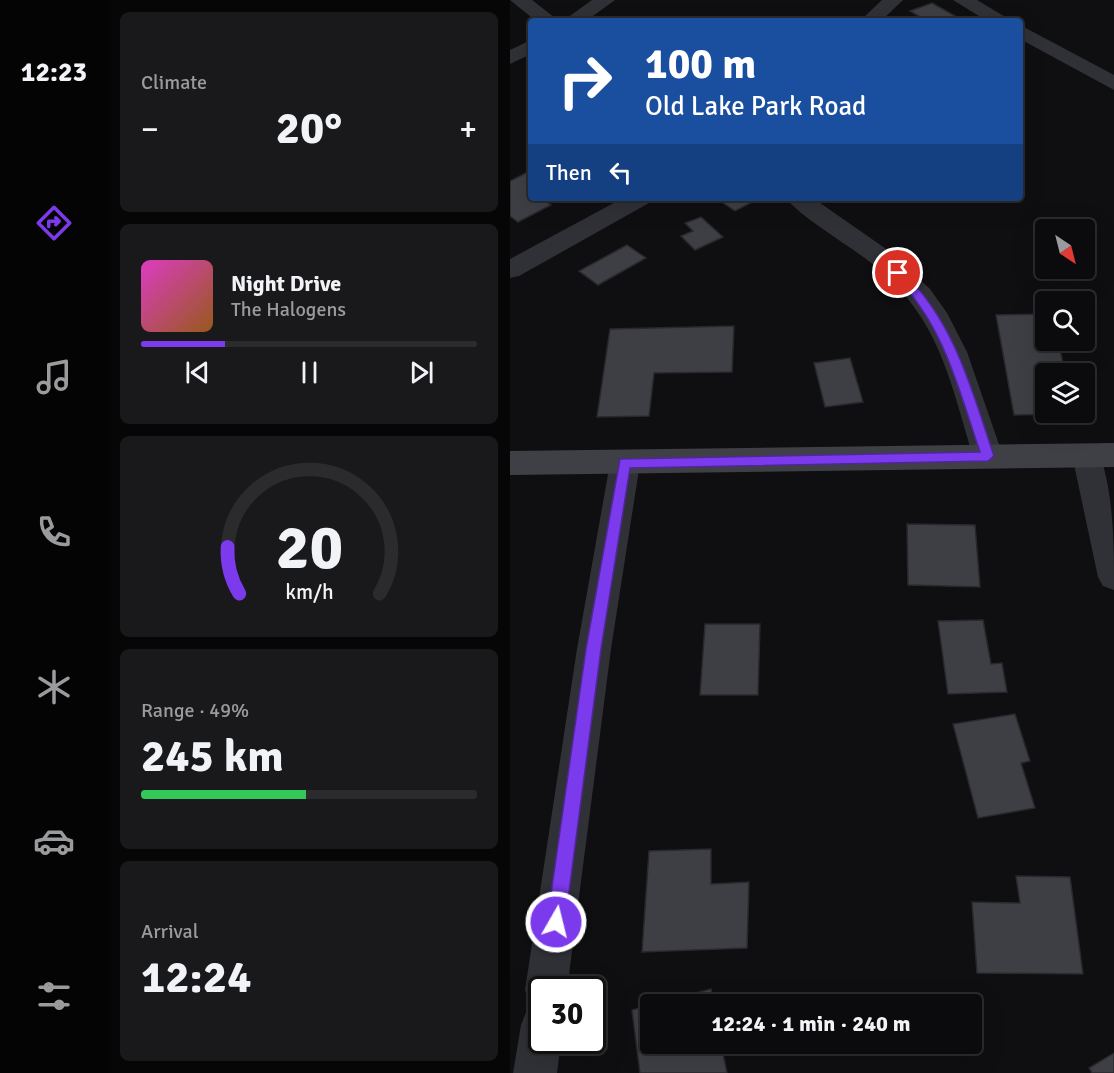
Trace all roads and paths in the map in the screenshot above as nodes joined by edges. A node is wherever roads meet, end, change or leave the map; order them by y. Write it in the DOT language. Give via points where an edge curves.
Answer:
graph roads {
  1 [pos="520,0"];
  2 [pos="605,0"];
  3 [pos="893,0"];
  4 [pos="963,0"];
  5 [pos="545,18"];
  6 [pos="578,18"];
  7 [pos="873,18"];
  8 [pos="996,18"];
  9 [pos="1023,32"];
  10 [pos="528,48"];
  11 [pos="510,58"];
  12 [pos="1114,84"];
  13 [pos="636,201"];
  14 [pos="802,201"];
  15 [pos="510,270"];
  16 [pos="1100,455"];
  17 [pos="988,456"];
  18 [pos="625,463"];
  19 [pos="510,464"];
  20 [pos="1114,577"];
  21 [pos="548,976"];
  22 [pos="538,1054"];
  23 [pos="535,1073"];
  1 -- 5 [label="street"];
  2 -- 6 [label="street"];
  3 -- 7 [label="street"];
  4 -- 8 [label="street"];
  9 -- 12 [label="street"];
  10 -- 11 [label="street"];
  13 -- 15 [label="street"];
  14 -- 17 [label="street" via="898,273 920,295 952,350"];
  16 -- 17 [label="street"];
  16 -- 20 [label="street"];
  17 -- 18 [label="street"];
  18 -- 19 [label="street"];
  18 -- 21 [label="street" via="594,649"];
  22 -- 23 [label="street"];
}
